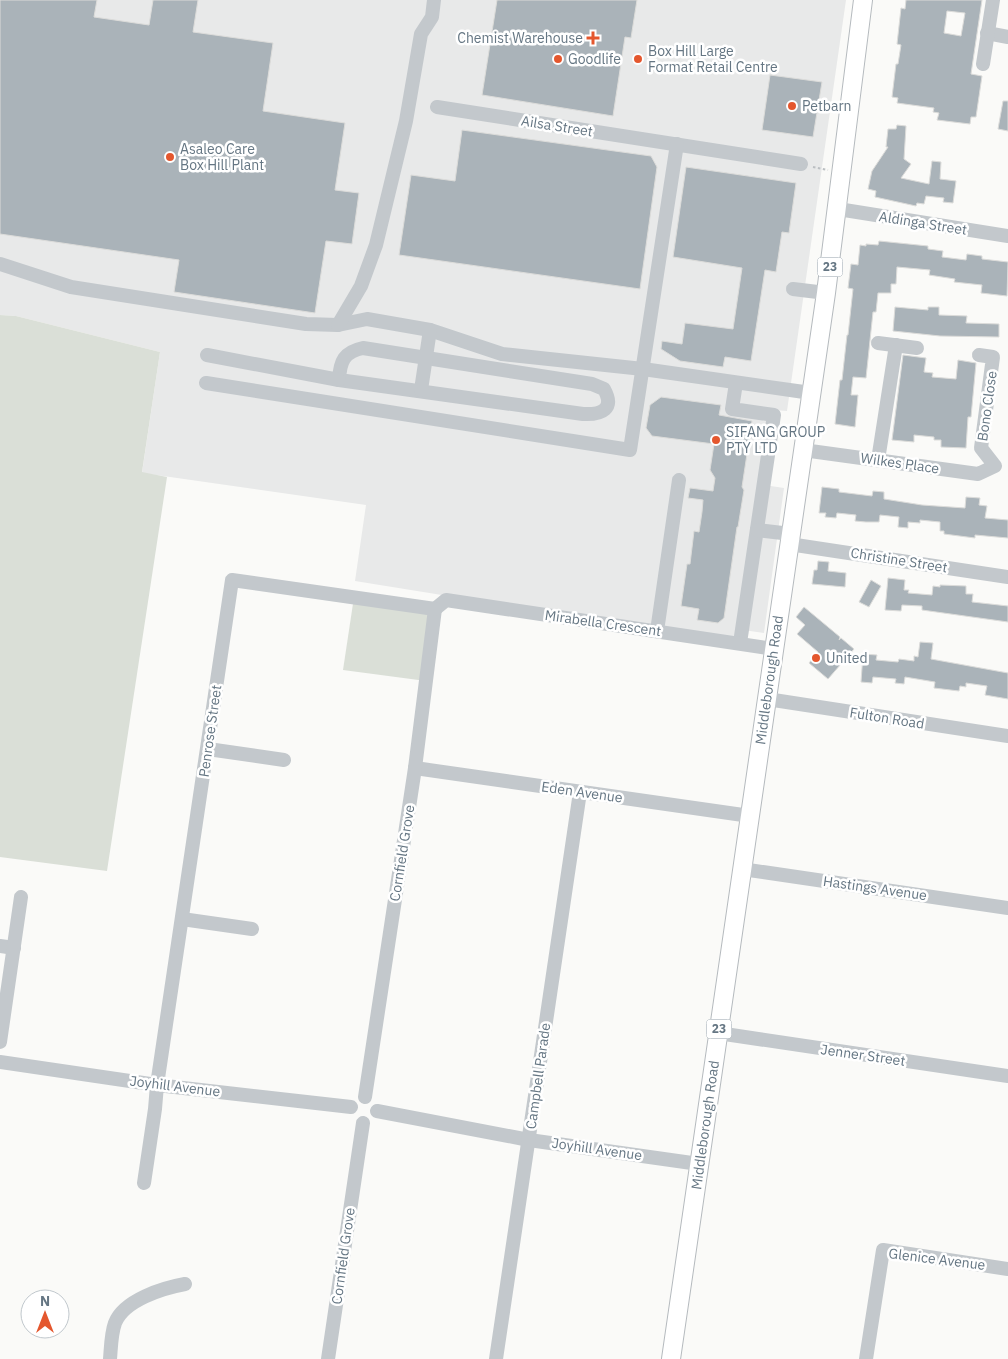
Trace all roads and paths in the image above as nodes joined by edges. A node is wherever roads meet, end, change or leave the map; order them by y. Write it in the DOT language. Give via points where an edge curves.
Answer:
graph roads {
  1 [pos="434,0"];
  2 [pos="864,0"];
  3 [pos="993,0"];
  4 [pos="988,33"];
  5 [pos="1008,37"];
  6 [pos="983,64"];
  7 [pos="437,107"];
  8 [pos="676,144"];
  9 [pos="802,164"];
  10 [pos="842,174"];
  11 [pos="838,209"];
  12 [pos="1008,236"];
  13 [pos="0,264"];
  14 [pos="793,289"];
  15 [pos="826,294"];
  16 [pos="338,325"];
  17 [pos="430,330"];
  18 [pos="878,343"];
  19 [pos="896,345"];
  20 [pos="917,348"];
  21 [pos="207,355"];
  22 [pos="979,355"];
  23 [pos="425,358"];
  24 [pos="643,369"];
  25 [pos="338,380"];
  26 [pos="206,382"];
  27 [pos="736,382"];
  28 [pos="421,390"];
  29 [pos="811,392"];
  30 [pos="803,450"];
  31 [pos="878,460"];
  32 [pos="995,466"];
  33 [pos="679,480"];
  34 [pos="757,530"];
  35 [pos="790,539"];
  36 [pos="1008,577"];
  37 [pos="435,609"];
  38 [pos="657,631"];
  39 [pos="740,644"];
  40 [pos="774,648"];
  41 [pos="767,699"];
  42 [pos="1008,736"];
  43 [pos="208,749"];
  44 [pos="284,760"];
  45 [pos="415,768"];
  46 [pos="580,792"];
  47 [pos="750,816"];
  48 [pos="742,869"];
  49 [pos="21,897"];
  50 [pos="1008,908"];
  51 [pos="182,919"];
  52 [pos="252,929"];
  53 [pos="7,947"];
  54 [pos="718,1033"];
  55 [pos="0,1042"];
  56 [pos="0,1062"];
  57 [pos="1008,1076"];
  58 [pos="156,1085"];
  59 [pos="365,1097"];
  60 [pos="351,1107"];
  61 [pos="377,1111"];
  62 [pos="362,1123"];
  63 [pos="529,1140"];
  64 [pos="699,1164"];
  65 [pos="144,1183"];
  66 [pos="1008,1269"];
  67 [pos="185,1284"];
  68 [pos="110,1359"];
  69 [pos="328,1359"];
  70 [pos="496,1359"];
  71 [pos="670,1359"];
  72 [pos="866,1359"];
  1 -- 16 [label="street" via="432,17 421,34 406,121 376,246 361,286"];
  2 -- 10 [label="main road, Middleborough Road / 23"];
  3 -- 4 [label="street"];
  4 -- 5 [label="street"];
  4 -- 6 [label="street"];
  7 -- 8 [label="street, Ailsa Street"];
  8 -- 9 [label="street, Ailsa Street"];
  8 -- 24 [label="street"];
  9 -- 10 [label="path"];
  10 -- 11 [label="main road, Middleborough Road / 23"];
  11 -- 12 [label="street, Aldinga Street"];
  11 -- 15 [label="main road, Middleborough Road / 23"];
  13 -- 16 [label="street" via="71,287 306,324"];
  14 -- 15 [label="street"];
  15 -- 29 [label="main road, Middleborough Road / 23"];
  16 -- 17 [label="street" via="367,319"];
  17 -- 23 [label="street"];
  17 -- 24 [label="street" via="502,354"];
  18 -- 19 [label="street"];
  19 -- 20 [label="street"];
  19 -- 31 [label="street"];
  21 -- 25 [label="street"];
  22 -- 32 [label="street, Bono Close" via="993,357 981,448"];
  23 -- 25 [label="street" via="363,348 352,351 340,366"];
  23 -- 28 [label="street"];
  23 -- 28 [label="street" via="592,384 604,389 609,397 607,406 594,415"];
  24 -- 26 [label="street" via="630,450"];
  24 -- 27 [label="street"];
  25 -- 28 [label="street"];
  27 -- 29 [label="street"];
  27 -- 34 [label="street" via="732,409 774,415"];
  29 -- 30 [label="main road, Middleborough Road / 23"];
  30 -- 31 [label="street, Wilkes Place"];
  30 -- 35 [label="main road, Middleborough Road / 23"];
  31 -- 32 [label="street, Wilkes Place" via="978,474"];
  33 -- 38 [label="street"];
  34 -- 35 [label="street, Christine Street"];
  34 -- 39 [label="street"];
  35 -- 36 [label="street, Christine Street"];
  35 -- 40 [label="main road, Middleborough Road / 23"];
  37 -- 38 [label="street, Mirabella Crescent" via="446,600"];
  37 -- 43 [label="street, Penrose Street" via="232,580"];
  37 -- 45 [label="street, Cornfield Grove"];
  38 -- 39 [label="street, Mirabella Crescent"];
  39 -- 40 [label="street, Mirabella Crescent"];
  40 -- 41 [label="main road, Middleborough Road / 23"];
  41 -- 42 [label="street, Fulton Road"];
  41 -- 47 [label="main road, Middleborough Road / 23"];
  43 -- 44 [label="street"];
  43 -- 51 [label="street, Penrose Street"];
  45 -- 46 [label="street, Eden Avenue"];
  45 -- 59 [label="street, Cornfield Grove"];
  46 -- 47 [label="street, Eden Avenue"];
  46 -- 63 [label="street, Campbell Parade"];
  47 -- 48 [label="main road, Middleborough Road / 23"];
  48 -- 50 [label="street, Hastings Avenue"];
  48 -- 54 [label="main road, Middleborough Road / 23"];
  49 -- 53 [label="street"];
  51 -- 52 [label="street"];
  51 -- 58 [label="street, Penrose Street"];
  53 -- 55 [label="street"];
  54 -- 57 [label="street, Jenner Street"];
  54 -- 64 [label="main road, Middleborough Road / 23"];
  56 -- 58 [label="street, Joyhill Avenue"];
  58 -- 60 [label="street, Joyhill Avenue"];
  58 -- 65 [label="street, Penrose Street"];
  59 -- 60 [label="street" via="354,1101"];
  59 -- 61 [label="street" via="374,1102"];
  60 -- 62 [label="street" via="353,1118"];
  61 -- 62 [label="street" via="370,1121"];
  61 -- 63 [label="street, Joyhill Avenue"];
  62 -- 69 [label="street, Cornfield Grove"];
  63 -- 64 [label="street, Joyhill Avenue"];
  63 -- 70 [label="street, Campbell Parade"];
  64 -- 71 [label="main road, Middleborough Road / 23"];
  66 -- 72 [label="street, Glenice Avenue" via="883,1250"];
  67 -- 68 [label="street" via="166,1288 127,1307 115,1323"];
}
